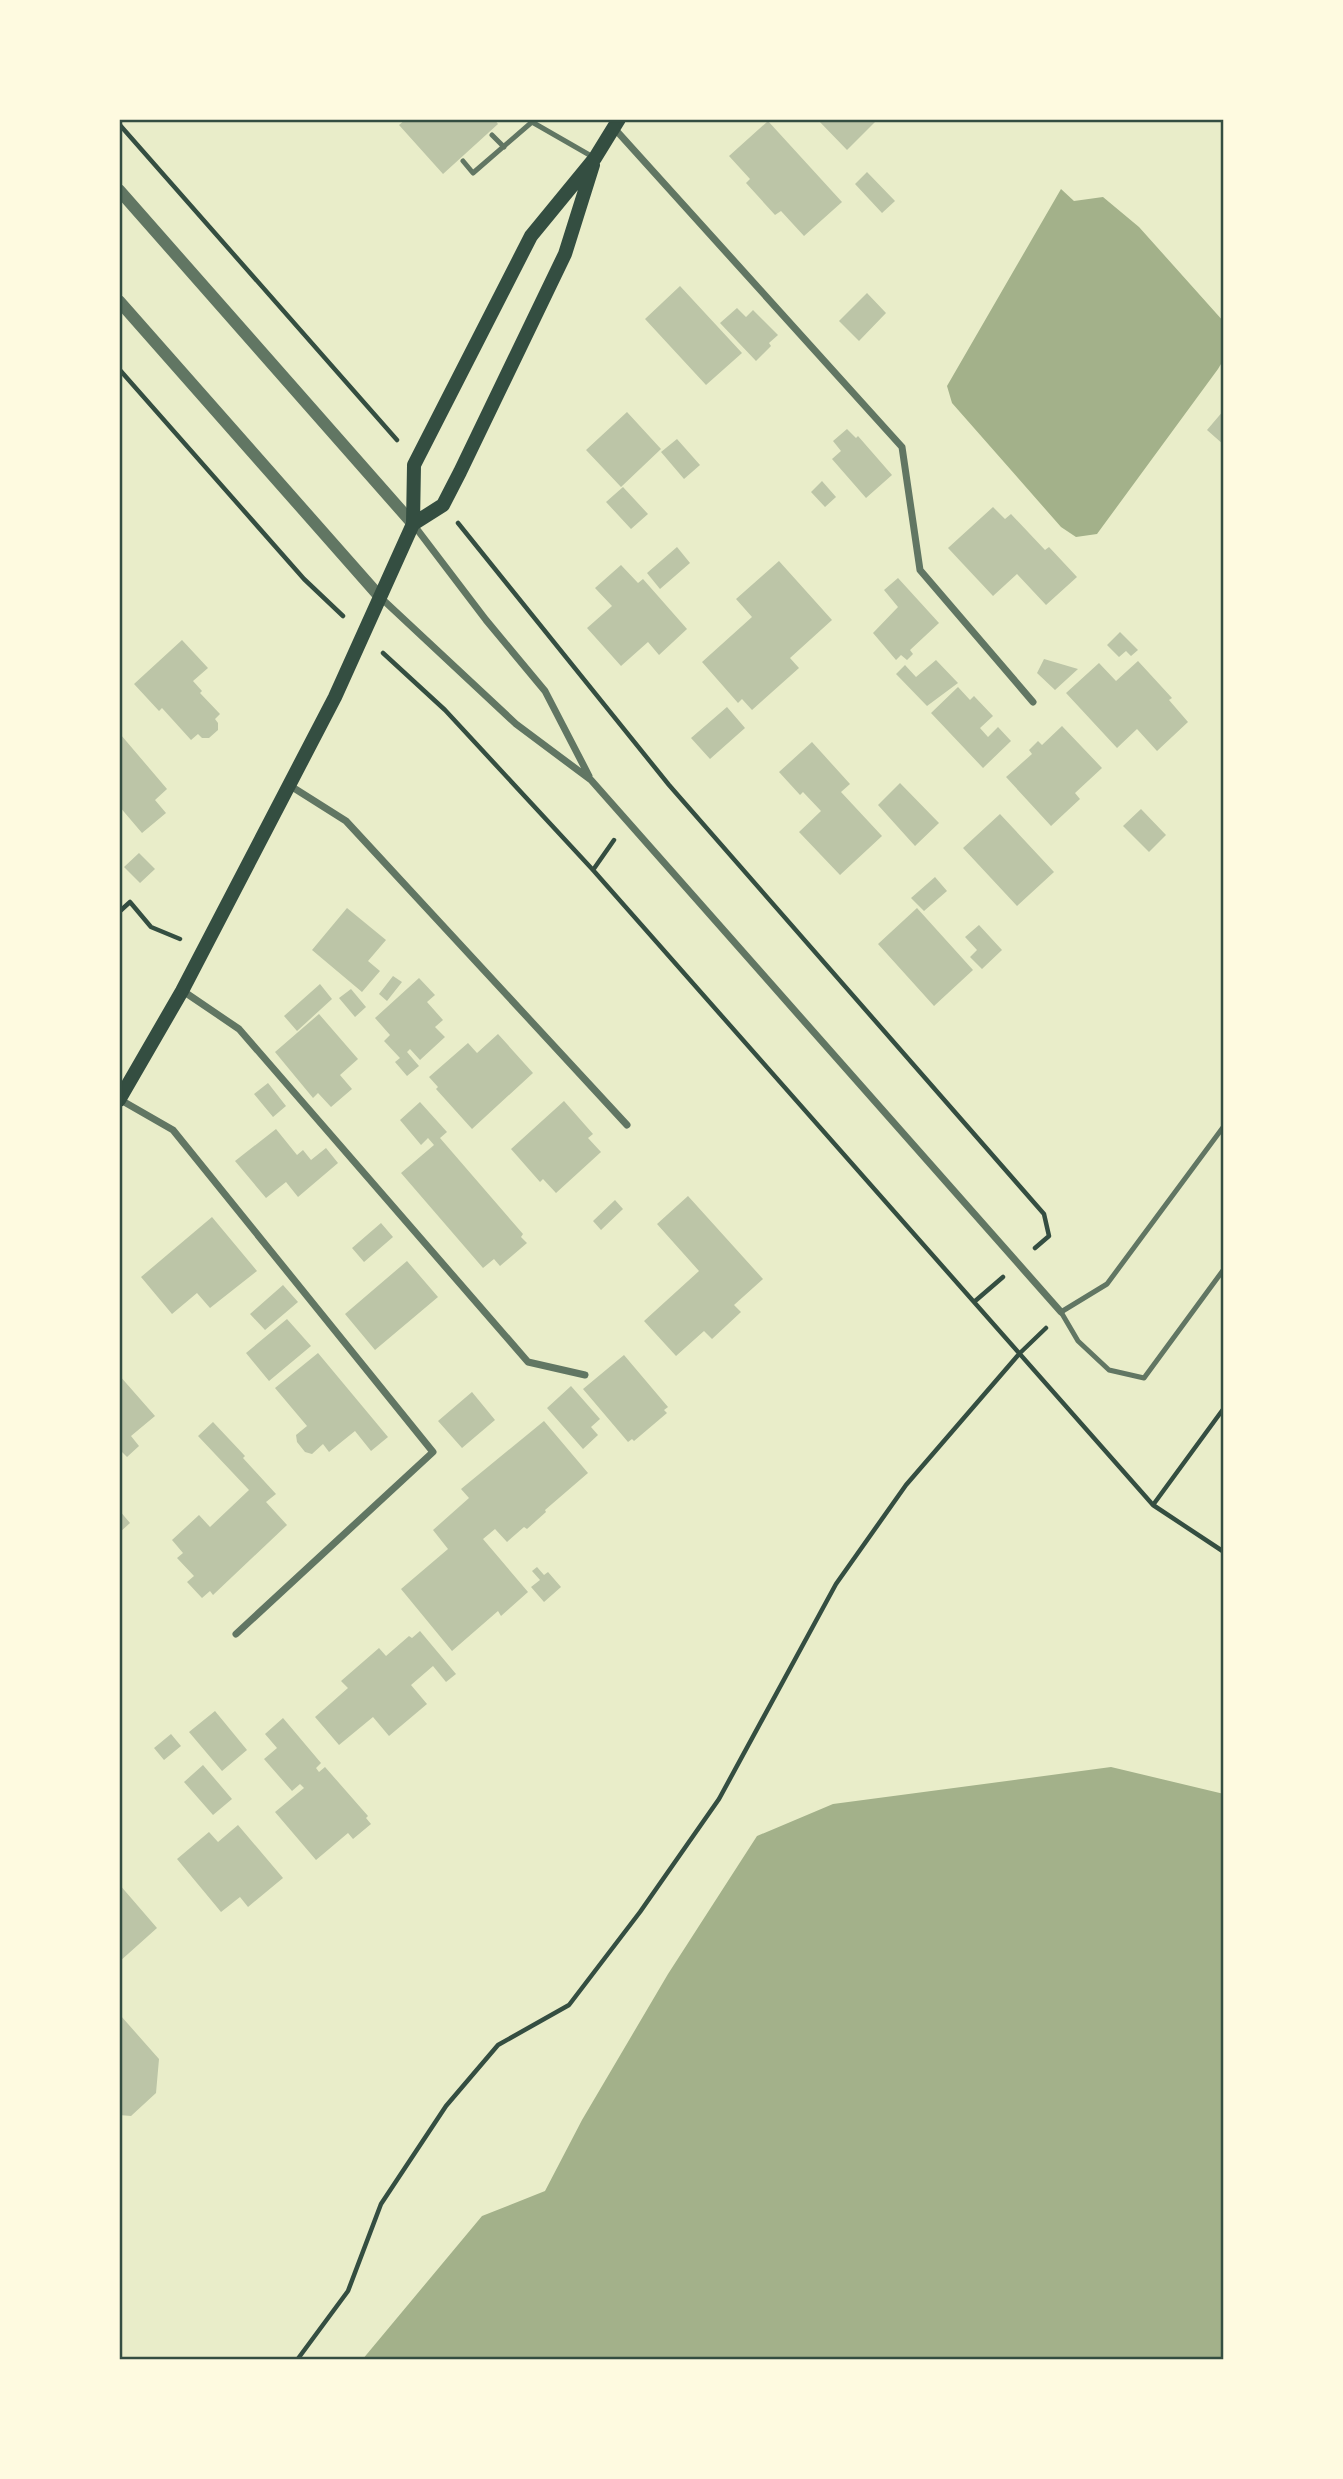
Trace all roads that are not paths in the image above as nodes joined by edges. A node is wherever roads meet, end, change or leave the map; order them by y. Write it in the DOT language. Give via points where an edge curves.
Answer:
graph roads {
  1 [pos="532,121"];
  2 [pos="617,124"];
  3 [pos="492,135"];
  4 [pos="504,147"];
  5 [pos="595,158"];
  6 [pos="463,162"];
  7 [pos="119,190"];
  8 [pos="119,301"];
  9 [pos="413,524"];
  10 [pos="380,597"];
  11 [pos="1033,702"];
  12 [pos="591,780"];
  13 [pos="289,785"];
  14 [pos="182,991"];
  15 [pos="119,1099"];
  16 [pos="627,1125"];
  17 [pos="1224,1126"];
  18 [pos="1224,1269"];
  19 [pos="1061,1312"];
  20 [pos="585,1375"];
  21 [pos="236,1634"];
  1 -- 4 [label="lane"];
  1 -- 5 [label="lane"];
  2 -- 5 [label="main road"];
  2 -- 11 [label="street" via="902,447 920,570"];
  3 -- 4 [label="lane"];
  4 -- 6 [label="lane" via="473,173"];
  5 -- 9 [label="main road" via="565,254 443,505"];
  5 -- 9 [label="main road" via="531,236 414,465"];
  7 -- 9 [label="street"];
  8 -- 10 [label="street"];
  9 -- 10 [label="main road"];
  9 -- 12 [label="street" via="545,691"];
  10 -- 12 [label="street" via="516,724"];
  10 -- 13 [label="main road"];
  12 -- 19 [label="street"];
  13 -- 14 [label="main road"];
  13 -- 16 [label="street" via="346,821"];
  14 -- 15 [label="main road"];
  14 -- 20 [label="street" via="239,1029 528,1362"];
  15 -- 21 [label="street" via="173,1130 433,1452"];
  17 -- 19 [label="lane" via="1107,1284"];
  18 -- 19 [label="lane" via="1144,1378 1110,1370 1078,1341"];
}
